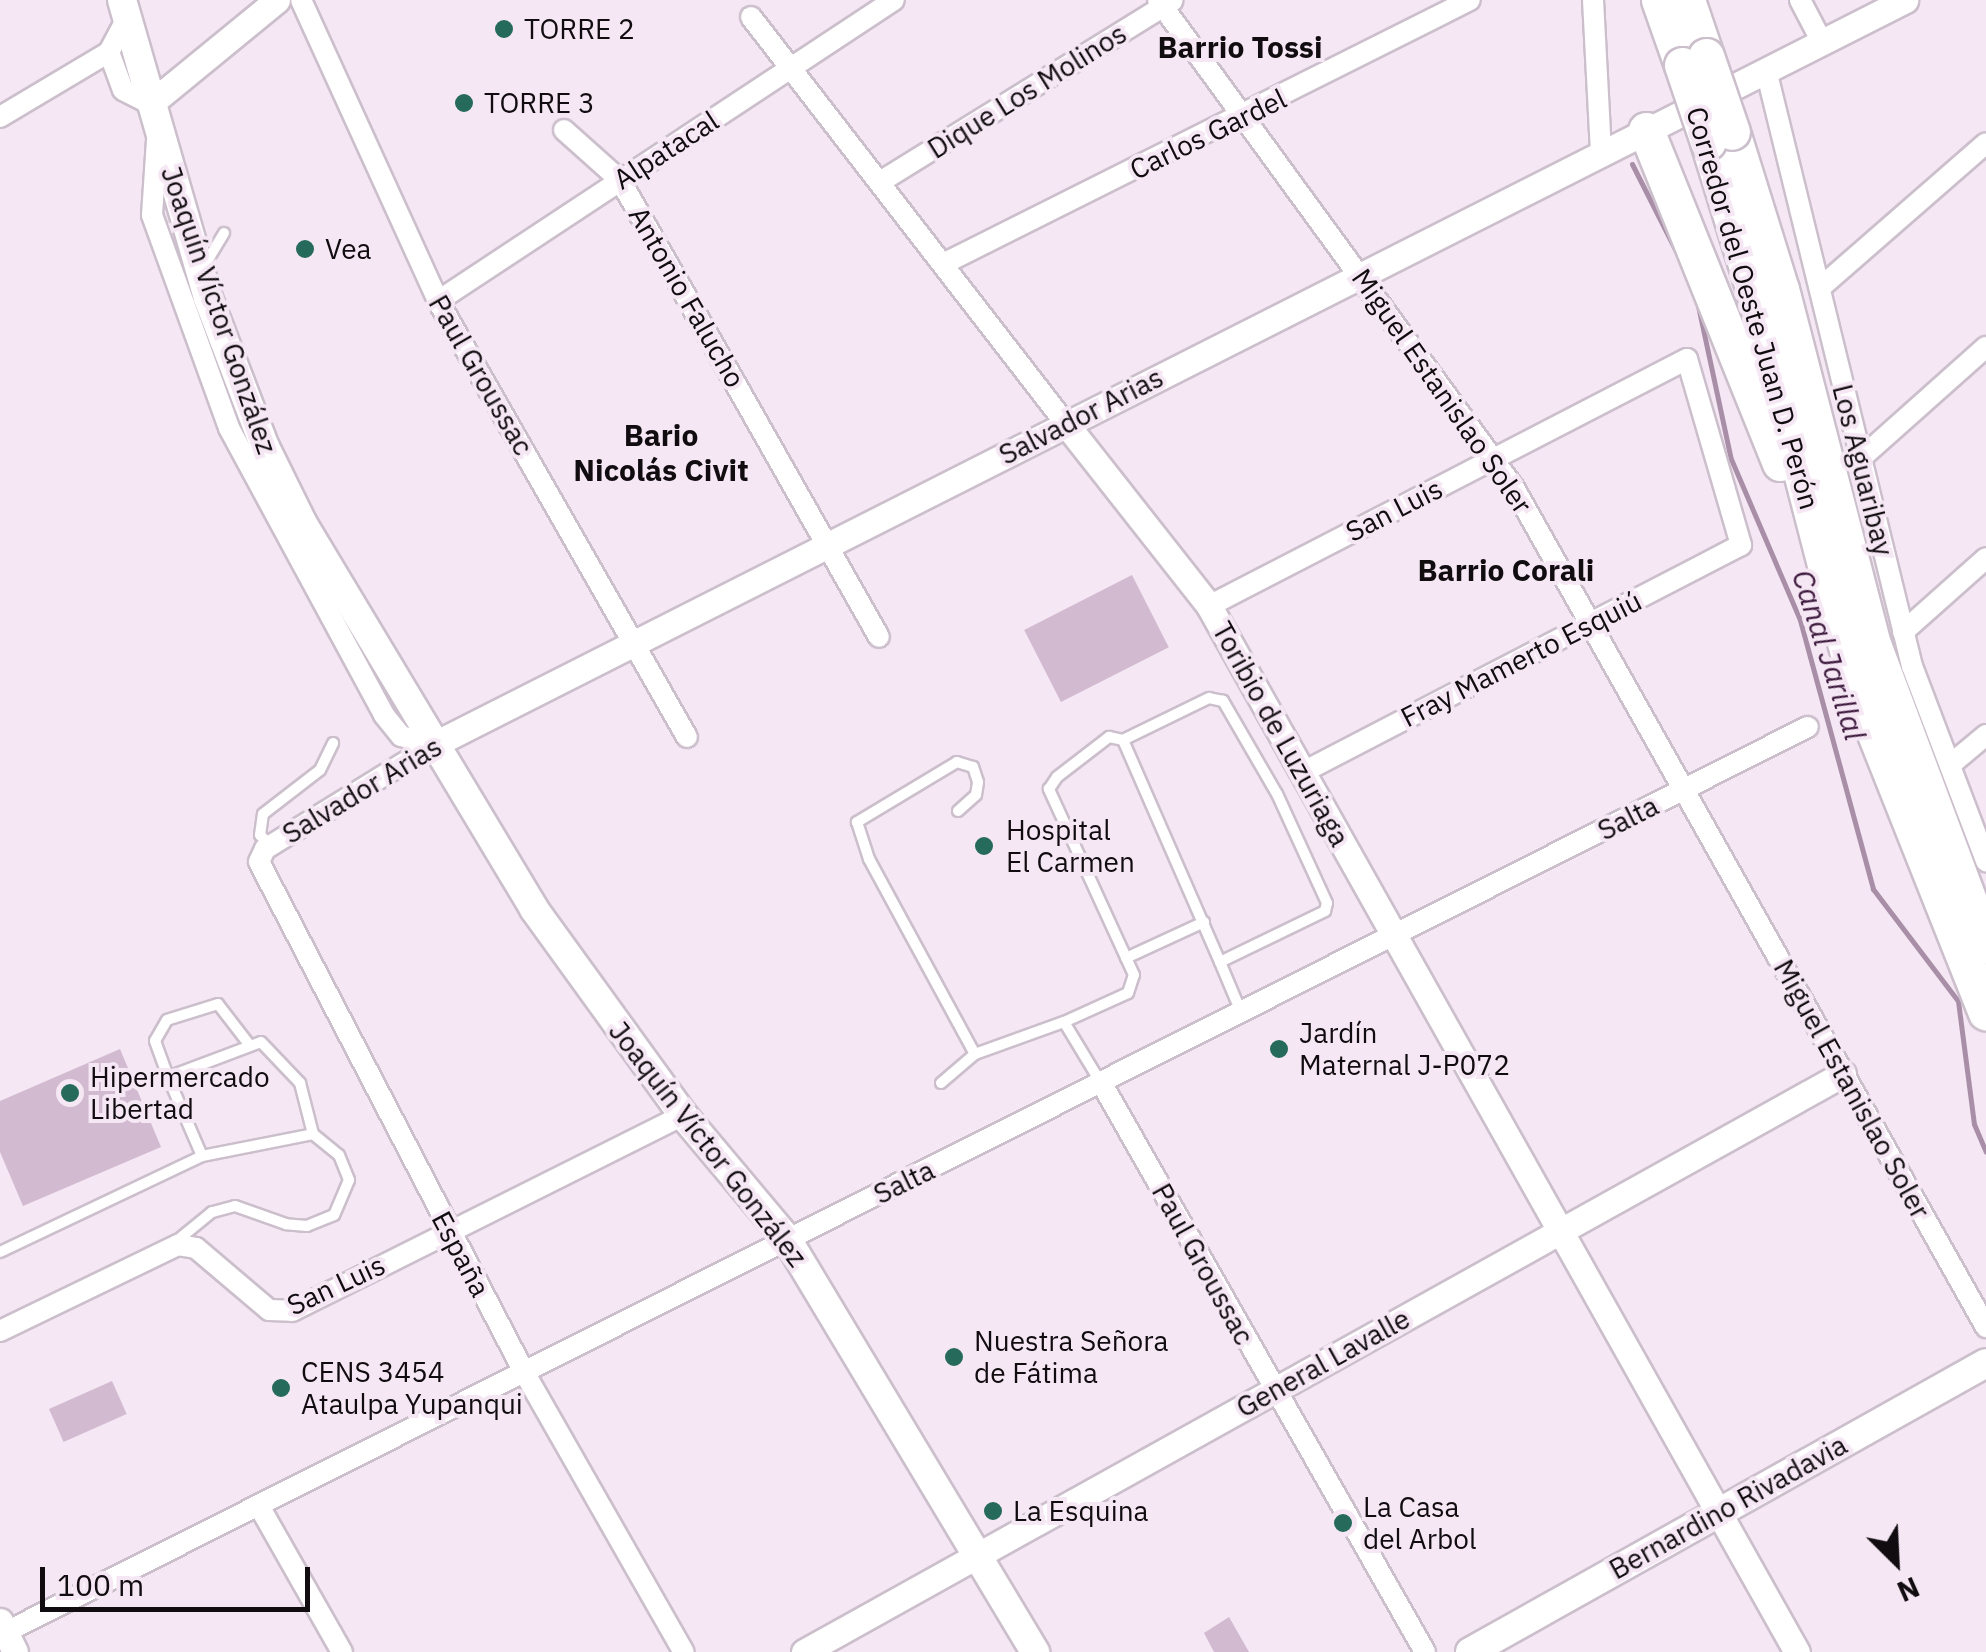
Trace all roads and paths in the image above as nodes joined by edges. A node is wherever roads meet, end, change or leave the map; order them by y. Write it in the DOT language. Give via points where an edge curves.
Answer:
graph roads {
  1 [pos="278,0"];
  2 [pos="300,0"];
  3 [pos="894,0"];
  4 [pos="1470,0"];
  5 [pos="1593,0"];
  6 [pos="1659,0"];
  7 [pos="1687,0"];
  8 [pos="1800,0"];
  9 [pos="1905,0"];
  10 [pos="1165,2"];
  11 [pos="124,9"];
  12 [pos="751,16"];
  13 [pos="1822,42"];
  14 [pos="109,52"];
  15 [pos="1694,60"];
  16 [pos="790,68"];
  17 [pos="1766,70"];
  18 [pos="150,104"];
  19 [pos="1245,116"];
  20 [pos="0,118"];
  21 [pos="564,130"];
  22 [pos="1646,130"];
  23 [pos="158,133"];
  24 [pos="1720,137"];
  25 [pos="1986,143"];
  26 [pos="1601,152"];
  27 [pos="620,180"];
  28 [pos="880,182"];
  29 [pos="224,234"];
  30 [pos="943,264"];
  31 [pos="1360,273"];
  32 [pos="1820,288"];
  33 [pos="208,298"];
  34 [pos="438,301"];
  35 [pos="1986,347"];
  36 [pos="1066,424"];
  37 [pos="1494,458"];
  38 [pos="1859,460"];
  39 [pos="828,544"];
  40 [pos="1740,544"];
  41 [pos="1986,558"];
  42 [pos="1209,606"];
  43 [pos="1588,624"];
  44 [pos="1841,630"];
  45 [pos="1903,632"];
  46 [pos="880,637"];
  47 [pos="634,644"];
  48 [pos="1808,728"];
  49 [pos="1986,735"];
  50 [pos="687,738"];
  51 [pos="1123,740"];
  52 [pos="333,743"];
  53 [pos="433,745"];
  54 [pos="1950,765"];
  55 [pos="1302,773"];
  56 [pos="1683,790"];
  57 [pos="958,811"];
  58 [pos="268,847"];
  59 [pos="1986,862"];
  60 [pos="1204,922"];
  61 [pos="1394,936"];
  62 [pos="1986,946"];
  63 [pos="1126,958"];
  64 [pos="1220,962"];
  65 [pos="1986,1012"];
  66 [pos="1242,1014"];
  67 [pos="1064,1022"];
  68 [pos="248,1043"];
  69 [pos="975,1054"];
  70 [pos="1843,1074"];
  71 [pos="168,1078"];
  72 [pos="940,1082"];
  73 [pos="1102,1084"];
  74 [pos="682,1115"];
  75 [pos="313,1134"];
  76 [pos="202,1156"];
  77 [pos="1561,1231"];
  78 [pos="449,1232"];
  79 [pos="788,1239"];
  80 [pos="171,1246"];
  81 [pos="0,1252"];
  82 [pos="1986,1327"];
  83 [pos="0,1330"];
  84 [pos="1986,1363"];
  85 [pos="524,1372"];
  86 [pos="1274,1390"];
  87 [pos="258,1506"];
  88 [pos="1718,1512"];
  89 [pos="977,1553"];
  90 [pos="5,1635"];
  91 [pos="342,1652"];
  92 [pos="684,1652"];
  93 [pos="804,1652"];
  94 [pos="1036,1652"];
  95 [pos="1426,1652"];
  96 [pos="1470,1652"];
  97 [pos="1797,1652"];
  1 -- 18 [label="street"];
  2 -- 34 [label="street, Paul Groussac"];
  3 -- 16 [label="street, Alpatacal"];
  4 -- 19 [label="street, Carlos Gardel"];
  5 -- 26 [label="street"];
  6 -- 15 [label="highway, Corredor del Oeste Juan D. Perón"];
  7 -- 15 [label="highway, Corredor del Oeste Juan D. Perón"];
  8 -- 13 [label="street"];
  9 -- 13 [label="street, Salvador Arias"];
  10 -- 19 [label="street, Miguel Estanislao Soler"];
  10 -- 28 [label="street, Dique Los Molinos"];
  11 -- 14 [label="street"];
  11 -- 18 [label="main road, Joaquín Víctor González"];
  12 -- 16 [label="street, Toribio de Luzuriaga"];
  13 -- 17 [label="street, Salvador Arias"];
  14 -- 18 [label="street" via="122,90"];
  14 -- 20 [label="street"];
  15 -- 24 [label="highway, Corredor del Oeste Juan D. Perón, bridge"];
  16 -- 27 [label="street, Alpatacal"];
  16 -- 28 [label="street, Toribio de Luzuriaga"];
  17 -- 22 [label="street, Salvador Arias"];
  17 -- 32 [label="street, Los Aguaribay"];
  18 -- 23 [label="main road, Joaquín Víctor González"];
  19 -- 30 [label="street, Carlos Gardel"];
  19 -- 31 [label="street, Miguel Estanislao Soler"];
  21 -- 27 [label="street, Antonio Falucho"];
  22 -- 26 [label="street, Salvador Arias"];
  22 -- 44 [label="highway" via="1706,270"];
  23 -- 33 [label="main road, Joaquín Víctor González"];
  23 -- 53 [label="street, Joaquín Víctor González" via="152,214 229,428 384,715 401,736"];
  24 -- 44 [label="highway, Corredor del Oeste Juan D. Perón"];
  24 -- 62 [label="highway, Corredor del Oeste Juan D. Perón" via="1781,289 1872,644"];
  25 -- 32 [label="street"];
  26 -- 31 [label="street, Salvador Arias"];
  27 -- 34 [label="street, Alpatacal"];
  27 -- 39 [label="street, Antonio Falucho"];
  28 -- 30 [label="street, Toribio de Luzuriaga"];
  29 -- 33 [label="lane" via="207,254"];
  30 -- 36 [label="street, Toribio de Luzuriaga"];
  31 -- 36 [label="street, Salvador Arias"];
  31 -- 37 [label="street, Miguel Estanislao Soler"];
  32 -- 38 [label="street, Los Aguaribay"];
  33 -- 53 [label="main road, Joaquín Víctor González" via="281,481"];
  34 -- 47 [label="street, Paul Groussac"];
  35 -- 38 [label="street"];
  36 -- 39 [label="street, Salvador Arias"];
  36 -- 42 [label="street, Toribio de Luzuriaga"];
  37 -- 40 [label="street, San Luis" via="1687,360"];
  37 -- 42 [label="street, San Luis"];
  37 -- 43 [label="street, Miguel Estanislao Soler"];
  38 -- 45 [label="street, Los Aguaribay"];
  39 -- 46 [label="street, Antonio Falucho"];
  39 -- 47 [label="street, Salvador Arias"];
  40 -- 43 [label="street, Fray Mamerto Esquiú"];
  41 -- 45 [label="street"];
  42 -- 55 [label="street, Toribio de Luzuriaga"];
  43 -- 55 [label="street, Fray Mamerto Esquiú"];
  43 -- 56 [label="street, Miguel Estanislao Soler"];
  44 -- 65 [label="highway, Corredor del Oeste Juan D. Perón" via="1875,738"];
  45 -- 54 [label="street, Los Aguaribay"];
  47 -- 50 [label="street, Paul Groussac"];
  47 -- 53 [label="street, Salvador Arias"];
  48 -- 56 [label="street, Salta"];
  49 -- 54 [label="street"];
  51 -- 60 [label="lane"];
  51 -- 63 [label="lane" via="1109,736 1049,790"];
  51 -- 64 [label="lane" via="1209,698 1223,701 1327,896 1324,910"];
  52 -- 58 [label="lane" via="320,770 263,814 260,834"];
  53 -- 58 [label="street, Salvador Arias"];
  53 -- 74 [label="main road, Joaquín Víctor González" via="534,909"];
  54 -- 59 [label="street, Los Aguaribay"];
  55 -- 61 [label="street, Toribio de Luzuriaga"];
  56 -- 61 [label="street, Salta"];
  56 -- 70 [label="street, Miguel Estanislao Soler"];
  57 -- 69 [label="lane" via="976,794 978,782 973,767 957,762 856,822"];
  58 -- 78 [label="street, España" via="259,862"];
  60 -- 63 [label="lane"];
  60 -- 64 [label="lane"];
  61 -- 66 [label="street, Salta"];
  61 -- 77 [label="street, Toribio de Luzuriaga"];
  63 -- 67 [label="lane" via="1134,975 1128,993"];
  64 -- 66 [label="lane"];
  66 -- 73 [label="street, Salta"];
  67 -- 69 [label="lane"];
  67 -- 73 [label="lane"];
  68 -- 71 [label="lane"];
  68 -- 71 [label="lane" via="218,1004 166,1020 155,1041"];
  68 -- 75 [label="lane" via="261,1042 284,1060 300,1083"];
  69 -- 72 [label="lane"];
  70 -- 77 [label="street, General Lavalle"];
  70 -- 82 [label="street, Miguel Estanislao Soler"];
  71 -- 76 [label="lane"];
  73 -- 79 [label="street, Salta"];
  73 -- 86 [label="street, Paul Groussac"];
  74 -- 78 [label="street, San Luis"];
  74 -- 79 [label="main road, Joaquín Víctor González"];
  75 -- 76 [label="lane"];
  75 -- 80 [label="lane" via="339,1155 348,1180 334,1215 307,1226 234,1206 212,1212"];
  76 -- 81 [label="lane"];
  77 -- 86 [label="street, General Lavalle"];
  77 -- 88 [label="street, Toribio de Luzuriaga"];
  78 -- 80 [label="street, San Luis" via="282,1313 265,1308 196,1248"];
  78 -- 85 [label="street, España"];
  79 -- 85 [label="street, Salta"];
  79 -- 89 [label="main road, Joaquín Víctor González"];
  80 -- 83 [label="street"];
  84 -- 88 [label="main road, Bernardino Rivadavia"];
  85 -- 87 [label="street, Salta"];
  85 -- 92 [label="street, España"];
  86 -- 89 [label="street, General Lavalle"];
  86 -- 95 [label="street, Paul Groussac"];
  87 -- 90 [label="street, Salta"];
  87 -- 91 [label="street"];
  88 -- 96 [label="main road, Bernardino Rivadavia"];
  88 -- 97 [label="street, Toribio de Luzuriaga"];
  89 -- 93 [label="street, General Lavalle"];
  89 -- 94 [label="main road, Joaquín Víctor González"];
}
